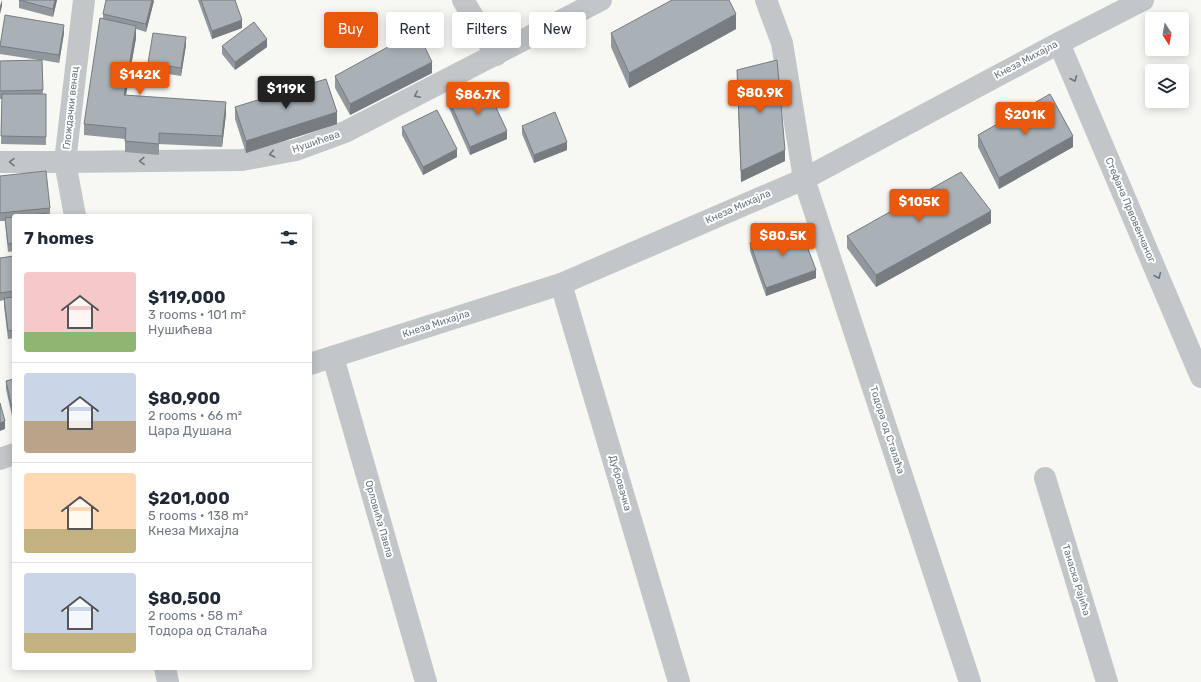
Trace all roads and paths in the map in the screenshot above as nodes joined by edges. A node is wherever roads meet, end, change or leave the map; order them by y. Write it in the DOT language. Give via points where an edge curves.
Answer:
graph roads {
  1 [pos="84,0"];
  2 [pos="463,0"];
  3 [pos="601,0"];
  4 [pos="766,0"];
  5 [pos="1143,0"];
  6 [pos="1059,43"];
  7 [pos="496,55"];
  8 [pos="0,162"];
  9 [pos="65,162"];
  10 [pos="804,179"];
  11 [pos="75,214"];
  12 [pos="561,284"];
  13 [pos="333,357"];
  14 [pos="312,363"];
  15 [pos="1201,378"];
  16 [pos="12,455"];
  17 [pos="0,459"];
  18 [pos="1044,478"];
  19 [pos="165,670"];
  20 [pos="168,682"];
  21 [pos="426,682"];
  22 [pos="679,682"];
  23 [pos="970,682"];
  24 [pos="1107,682"];
  1 -- 9 [label="street, Глождачки венац"];
  2 -- 7 [label="street"];
  3 -- 7 [label="street, Нушићева"];
  4 -- 10 [label="street, Тодора од Сталаћа" via="782,43"];
  5 -- 6 [label="street, Кнеза Михајла"];
  6 -- 10 [label="street, Кнеза Михајла"];
  6 -- 15 [label="street, Стефана Првовенчаног, one-way"];
  7 -- 9 [label="street, Нушићева, one-way" via="345,132 296,150 242,160"];
  9 -- 8 [label="street, Нушићева, one-way"];
  9 -- 11 [label="street, Глождачки венац"];
  10 -- 12 [label="street, Кнеза Михајла"];
  10 -- 23 [label="street, Тодора од Сталаћа"];
  12 -- 13 [label="street, Кнеза Михајла"];
  12 -- 22 [label="street, Дубровачка"];
  13 -- 14 [label="street, Кнеза Михајла"];
  13 -- 21 [label="street, Орловића Павла"];
  16 -- 17 [label="street"];
  18 -- 24 [label="street, Танаска Рајића"];
  19 -- 20 [label="street"];
}
